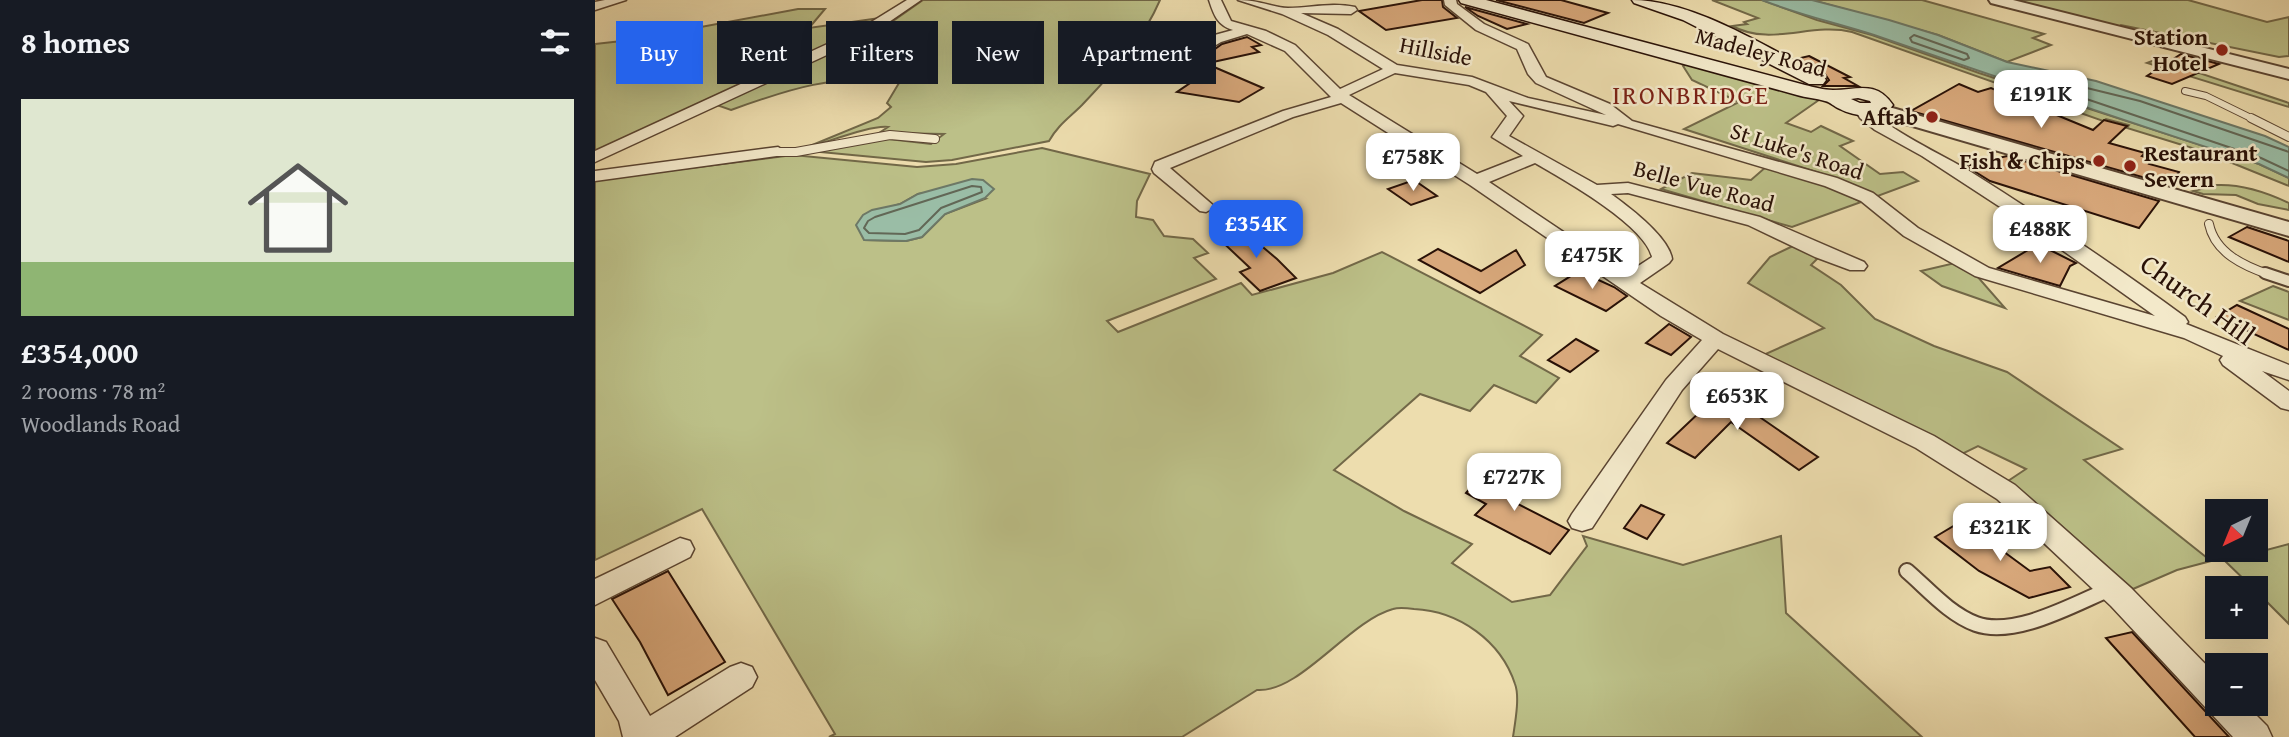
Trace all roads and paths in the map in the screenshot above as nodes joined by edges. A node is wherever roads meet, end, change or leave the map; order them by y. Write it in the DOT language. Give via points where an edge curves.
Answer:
graph roads {
  1 [pos="620,0"];
  2 [pos="915,0"];
  3 [pos="1215,0"];
  4 [pos="1244,0"];
  5 [pos="1450,0"];
  6 [pos="1467,0"];
  7 [pos="1640,0"];
  8 [pos="1996,0"];
  9 [pos="595,6"];
  10 [pos="1351,10"];
  11 [pos="1286,11"];
  12 [pos="1246,30"];
  13 [pos="1216,39"];
  14 [pos="1393,69"];
  15 [pos="2289,74"];
  16 [pos="1472,81"];
  17 [pos="2185,91"];
  18 [pos="1840,96"];
  19 [pos="1340,97"];
  20 [pos="1869,109"];
  21 [pos="1627,124"];
  22 [pos="2289,137"];
  23 [pos="935,139"];
  24 [pos="778,152"];
  25 [pos="595,157"];
  26 [pos="1536,157"];
  27 [pos="595,176"];
  28 [pos="1476,181"];
  29 [pos="1598,190"];
  30 [pos="1206,207"];
  31 [pos="2210,215"];
  32 [pos="2289,229"];
  33 [pos="1857,267"];
  34 [pos="2289,281"];
  35 [pos="1627,282"];
  36 [pos="2192,333"];
  37 [pos="1715,339"];
  38 [pos="2289,373"];
  39 [pos="2289,402"];
  40 [pos="1582,521"];
  41 [pos="680,549"];
  42 [pos="1907,571"];
  43 [pos="2112,589"];
  44 [pos="595,593"];
  45 [pos="595,651"];
  46 [pos="741,677"];
  47 [pos="2205,686"];
  48 [pos="2235,716"];
  49 [pos="640,737"];
  50 [pos="646,737"];
  51 [pos="2255,737"];
  1 -- 9 [label="street"];
  2 -- 25 [label="street" via="865,32"];
  3 -- 12 [label="street" via="1226,23"];
  4 -- 11 [label="street, Hillside"];
  5 -- 21 [label="street, St Luke's Road" via="1480,27 1523,47 1541,80 1605,107"];
  6 -- 18 [label="main road, Madeley Road" via="1804,91"];
  7 -- 18 [label="main road" via="1697,20"];
  8 -- 15 [label="street"];
  10 -- 11 [label="street"];
  11 -- 14 [label="street, Hillside" via="1333,32"];
  12 -- 13 [label="street"];
  12 -- 19 [label="street" via="1290,48"];
  14 -- 16 [label="street, Hillside"];
  14 -- 19 [label="street"];
  16 -- 21 [label="street, Hillside" via="1524,102"];
  16 -- 26 [label="street, Belle Vue Road" via="1496,95 1515,116 1500,137"];
  17 -- 22 [label="lane" via="2206,96"];
  18 -- 20 [label="main road" via="1845,104"];
  19 -- 28 [label="street"];
  19 -- 30 [label="street" via="1161,166"];
  20 -- 31 [label="street"];
  20 -- 36 [label="street, Church Hill" via="1865,116 1870,121 2005,201"];
  21 -- 36 [label="street, St Luke's Road" via="1831,181 1867,197 1911,232 1982,272"];
  23 -- 24 [label="lane" via="890,135"];
  24 -- 27 [label="street"];
  26 -- 28 [label="street"];
  26 -- 29 [label="street, Belle Vue Road"];
  28 -- 35 [label="street"];
  29 -- 33 [label="street, Belle Vue Road" via="1628,188 1746,218"];
  29 -- 35 [label="street" via="1636,223 1663,255 1658,264"];
  31 -- 32 [label="street"];
  31 -- 34 [label="lane" via="2213,238 2237,261"];
  35 -- 37 [label="street"];
  36 -- 38 [label="street"];
  36 -- 39 [label="street, Church Hill"];
  37 -- 40 [label="street" via="1674,385"];
  37 -- 43 [label="street" via="1925,442 1994,485"];
  41 -- 44 [label="street"];
  42 -- 43 [label="lane" via="1958,613 1988,628 2015,625"];
  43 -- 47 [label="street"];
  45 -- 49 [label="street" via="634,717"];
  46 -- 50 [label="street"];
  48 -- 51 [label="street"];
}
